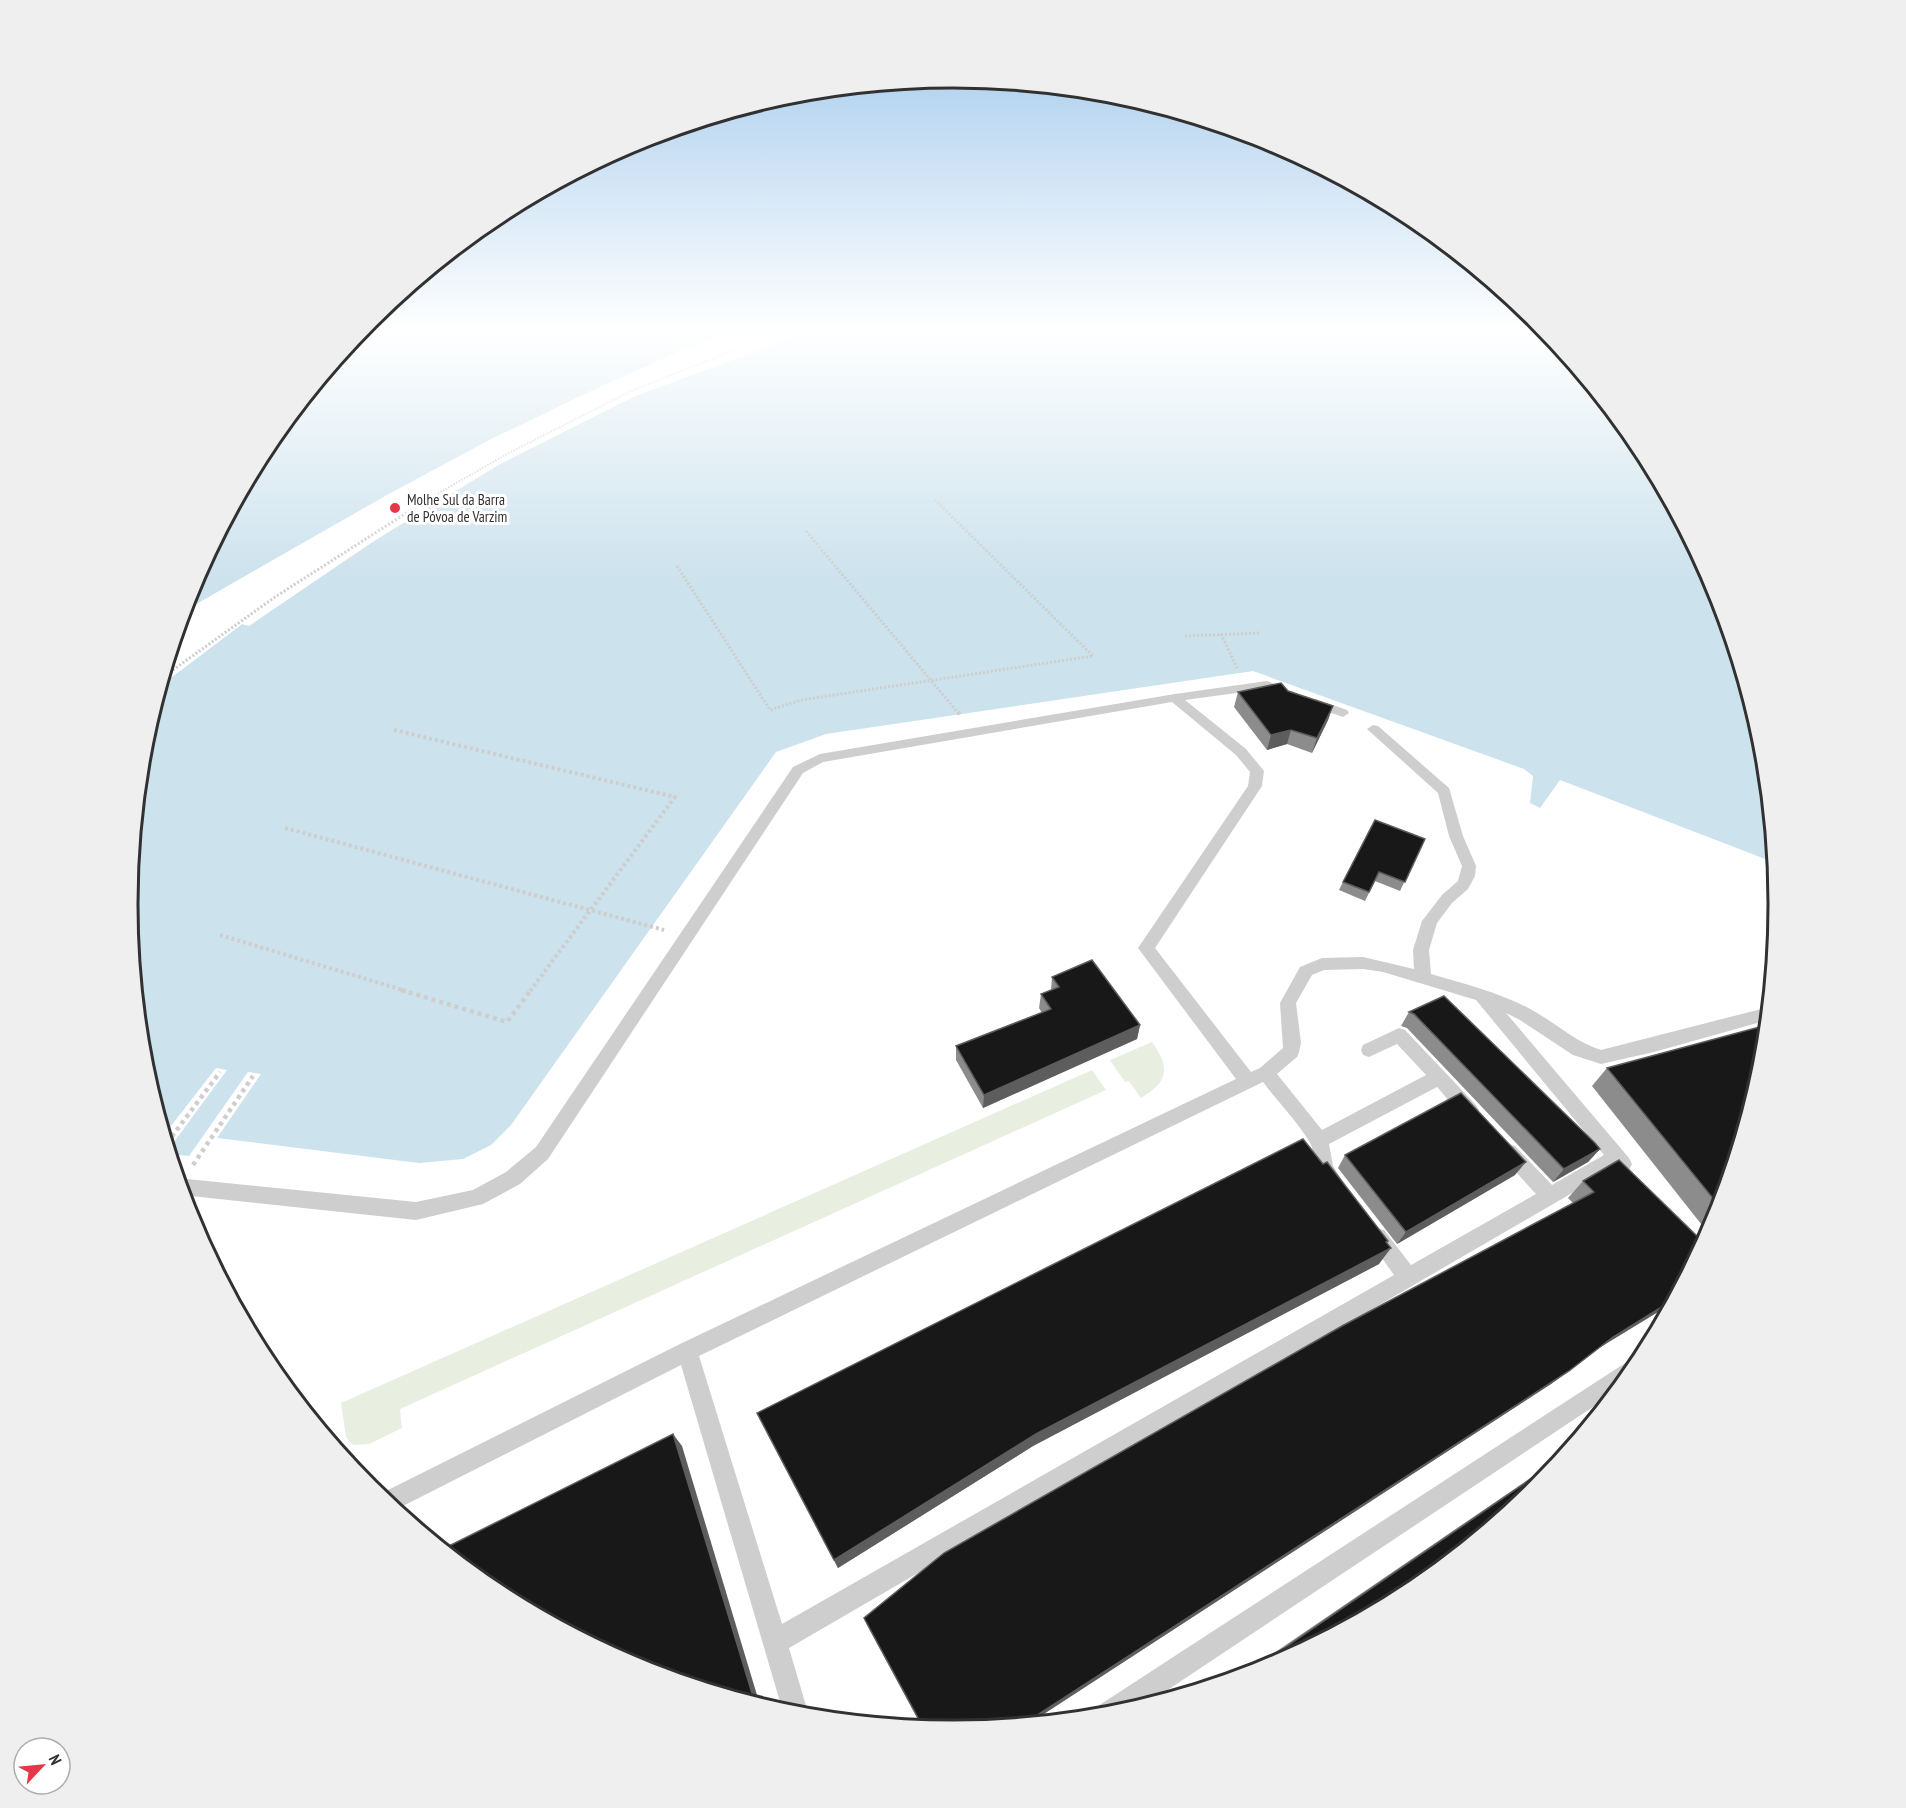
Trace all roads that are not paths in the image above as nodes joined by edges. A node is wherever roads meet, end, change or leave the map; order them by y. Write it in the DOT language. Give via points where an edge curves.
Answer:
graph roads {
  1 [pos="1175,698"];
  2 [pos="1343,713"];
  3 [pos="1373,729"];
  4 [pos="1423,977"];
  5 [pos="1480,995"];
  6 [pos="1761,1015"];
  7 [pos="1369,1050"];
  8 [pos="1266,1073"];
  9 [pos="1439,1077"];
  10 [pos="1248,1082"];
  11 [pos="1478,1120"];
  12 [pos="1494,1137"];
  13 [pos="1319,1140"];
  14 [pos="1617,1157"];
  15 [pos="1631,1175"];
  16 [pos="187,1182"];
  17 [pos="1550,1196"];
  18 [pos="1346,1197"];
  19 [pos="1366,1224"];
  20 [pos="1408,1277"];
  21 [pos="687,1351"];
  22 [pos="1614,1380"];
  23 [pos="394,1498"];
  24 [pos="775,1642"];
  25 [pos="1130,1700"];
  26 [pos="794,1704"];
  1 -- 2 [label="lane" via="1267,685"];
  1 -- 10 [label="lane" via="1241,752 1257,771 1255,786 1146,948"];
  1 -- 16 [label="lane" via="820,758 798,770 542,1153 513,1178 476,1198 416,1211"];
  3 -- 4 [label="lane" via="1444,791 1469,866 1463,885 1430,921 1421,950"];
  4 -- 5 [label="lane"];
  4 -- 8 [label="lane" via="1363,963 1322,964 1306,971 1288,1003 1291,1052"];
  5 -- 6 [label="lane" via="1526,1015 1579,1050 1601,1057"];
  5 -- 14 [label="lane"];
  7 -- 9 [label="lane" via="1399,1035"];
  8 -- 10 [label="lane"];
  8 -- 13 [label="lane"];
  9 -- 11 [label="lane"];
  9 -- 13 [label="lane"];
  10 -- 21 [label="lane"];
  12 -- 17 [label="lane"];
  13 -- 18 [label="lane" via="1325,1170"];
  14 -- 15 [label="lane"];
  14 -- 17 [label="lane"];
  17 -- 20 [label="lane"];
  19 -- 20 [label="lane"];
  20 -- 24 [label="lane"];
  21 -- 23 [label="lane"];
  21 -- 24 [label="lane"];
  22 -- 25 [label="lane"];
  24 -- 26 [label="lane"];
}
